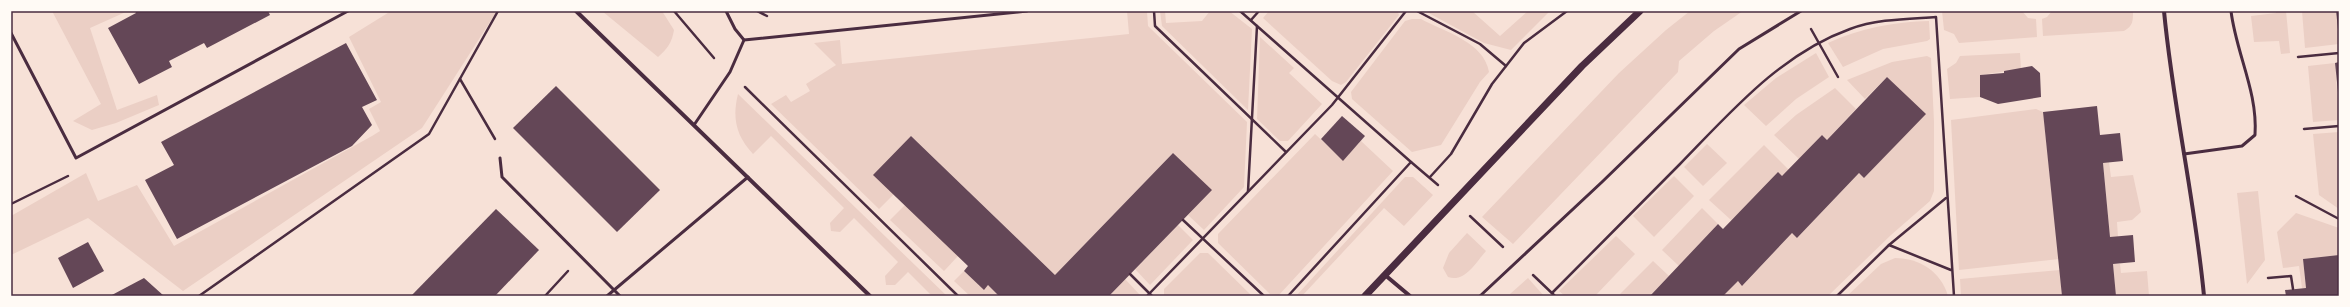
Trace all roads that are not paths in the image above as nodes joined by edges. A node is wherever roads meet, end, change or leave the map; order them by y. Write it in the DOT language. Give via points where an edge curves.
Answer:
graph roads {
  1 [pos="348,11"];
  2 [pos="576,11"];
  3 [pos="726,11"];
  4 [pos="1027,11"];
  5 [pos="1640,11"];
  6 [pos="1800,11"];
  7 [pos="2164,11"];
  8 [pos="2231,11"];
  9 [pos="11,34"];
  10 [pos="744,40"];
  11 [pos="694,125"];
  12 [pos="2184,154"];
  13 [pos="500,158"];
  14 [pos="748,177"];
  15 [pos="1385,275"];
  16 [pos="614,290"];
  17 [pos="607,296"];
  18 [pos="620,296"];
  19 [pos="870,296"];
  20 [pos="1365,296"];
  21 [pos="1410,296"];
  22 [pos="1480,296"];
  23 [pos="2204,296"];
  1 -- 9 [label="lane" via="76,158"];
  2 -- 11 [label="street"];
  3 -- 10 [label="lane"];
  4 -- 10 [label="lane"];
  5 -- 15 [label="street" via="1582,66"];
  6 -- 22 [label="lane" via="1739,49"];
  7 -- 12 [label="street"];
  8 -- 12 [label="lane" via="2234,30 2246,66 2256,124 2255,135 2242,146"];
  10 -- 11 [label="lane" via="730,72"];
  11 -- 14 [label="street"];
  12 -- 23 [label="street"];
  13 -- 16 [label="lane" via="502,177"];
  14 -- 16 [label="lane"];
  14 -- 19 [label="street"];
  15 -- 20 [label="street"];
  15 -- 21 [label="street"];
  16 -- 17 [label="lane"];
  16 -- 18 [label="lane"];
}
